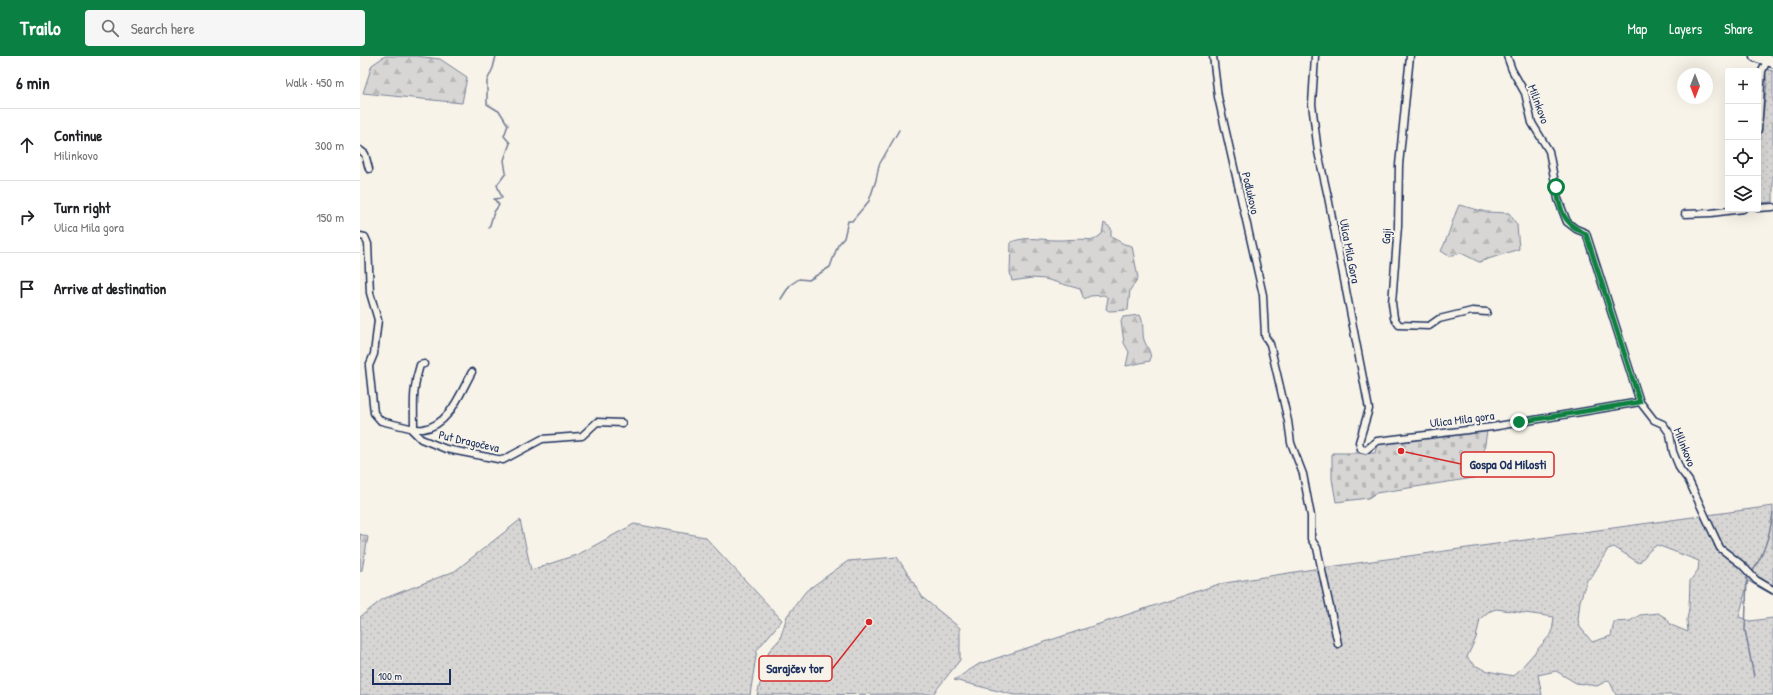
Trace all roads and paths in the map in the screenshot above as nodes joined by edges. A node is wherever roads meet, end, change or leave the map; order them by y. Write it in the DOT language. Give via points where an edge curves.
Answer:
graph roads {
  1 [pos="1213,56"];
  2 [pos="1315,56"];
  3 [pos="1410,56"];
  4 [pos="1507,56"];
  5 [pos="1755,56"];
  6 [pos="1769,64"];
  7 [pos="1760,104"];
  8 [pos="360,150"];
  9 [pos="369,169"];
  10 [pos="1773,207"];
  11 [pos="1761,208"];
  12 [pos="1725,211"];
  13 [pos="1686,214"];
  14 [pos="360,236"];
  15 [pos="1487,312"];
  16 [pos="424,364"];
  17 [pos="472,372"];
  18 [pos="1640,402"];
  19 [pos="622,423"];
  20 [pos="412,429"];
  21 [pos="1361,449"];
  22 [pos="1773,590"];
  23 [pos="1338,644"];
  1 -- 23 [label="street, Podlukovo" via="1218,97 1263,295 1265,336 1270,344 1291,443 1303,474 1311,516 1311,539 1317,548"];
  2 -- 21 [label="street, Ulica Mila Gora" via="1312,104 1316,145 1369,409 1359,442"];
  3 -- 15 [label="street, Gaji" via="1399,165 1398,226 1392,303 1394,318 1399,325 1429,326 1439,319 1472,311"];
  4 -- 18 [label="street, Milinkovo" via="1525,93 1532,123 1549,151 1558,199 1567,222 1586,234"];
  5 -- 6 [label="main road"];
  6 -- 7 [label="street" via="1762,71"];
  8 -- 9 [label="street" via="365,154"];
  10 -- 11 [label="street"];
  12 -- 13 [label="street"];
  14 -- 20 [label="street, Put Dragočeva" via="365,237 368,244 370,293 378,320 374,354 369,366 374,413 381,421"];
  16 -- 20 [label="street" via="420,365 414,388"];
  17 -- 20 [label="street" via="452,409 443,420 431,428"];
  18 -- 21 [label="street, Ulica Mila gora" via="1492,428 1377,441 1366,450"];
  18 -- 22 [label="street, Milinkovo" via="1654,420 1663,424 1670,434 1673,452 1680,469 1689,481 1720,548 1756,580"];
  19 -- 20 [label="street, Put Dragočeva" via="597,422 582,436 542,439 503,460 446,449 421,439"];
}
